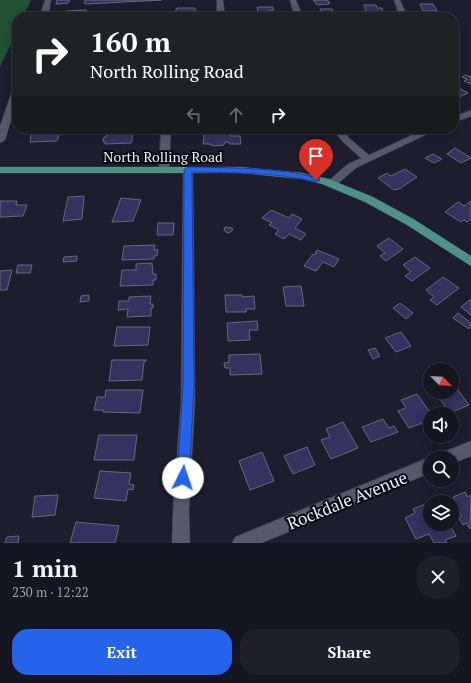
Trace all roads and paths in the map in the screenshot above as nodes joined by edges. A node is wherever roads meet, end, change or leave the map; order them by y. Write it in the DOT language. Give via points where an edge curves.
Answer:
graph roads {
  1 [pos="48,0"];
  2 [pos="220,0"];
  3 [pos="294,0"];
  4 [pos="397,0"];
  5 [pos="45,12"];
  6 [pos="221,12"];
  7 [pos="298,12"];
  8 [pos="402,12"];
  9 [pos="12,103"];
  10 [pos="471,113"];
  11 [pos="459,118"];
  12 [pos="166,134"];
  13 [pos="341,134"];
  14 [pos="422,134"];
  15 [pos="0,140"];
  16 [pos="367,158"];
  17 [pos="0,170"];
  18 [pos="164,170"];
  19 [pos="188,170"];
  20 [pos="331,184"];
  21 [pos="471,262"];
  22 [pos="471,448"];
  23 [pos="459,453"];
  24 [pos="423,468"];
  25 [pos="181,543"];
  26 [pos="241,543"];
  1 -- 5 [label="street"];
  2 -- 6 [label="street"];
  3 -- 7 [label="street"];
  4 -- 8 [label="street"];
  9 -- 15 [label="street"];
  10 -- 11 [label="street"];
  12 -- 18 [label="street"];
  13 -- 16 [label="street"];
  14 -- 16 [label="street"];
  16 -- 20 [label="street" via="345,170"];
  17 -- 18 [label="main road, North Rolling Road"];
  18 -- 19 [label="main road, North Rolling Road"];
  19 -- 20 [label="main road, North Rolling Road" via="269,171"];
  19 -- 25 [label="street" via="188,401"];
  20 -- 21 [label="main road, North Rolling Road" via="352,191 381,206"];
  22 -- 23 [label="street"];
  24 -- 26 [label="street, Rockdale Avenue"];
}
